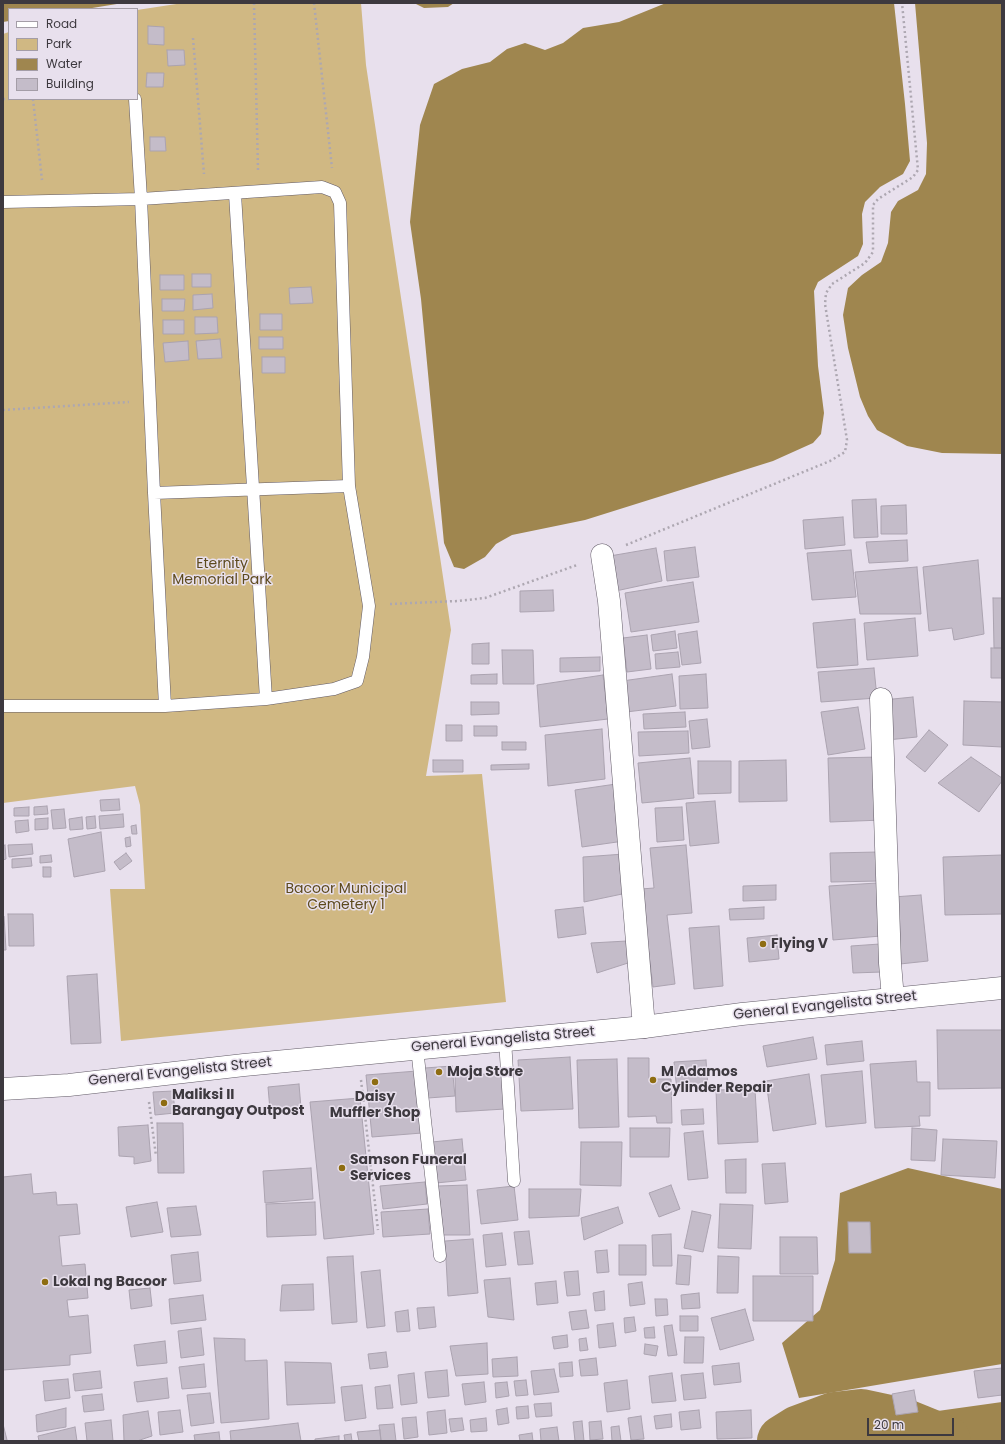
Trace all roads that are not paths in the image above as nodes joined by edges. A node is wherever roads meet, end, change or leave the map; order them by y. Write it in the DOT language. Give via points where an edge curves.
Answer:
graph roads {
  1 [pos="135,100"];
  2 [pos="235,194"];
  3 [pos="141,199"];
  4 [pos="3,202"];
  5 [pos="349,486"];
  6 [pos="254,489"];
  7 [pos="154,493"];
  8 [pos="602,555"];
  9 [pos="266,699"];
  10 [pos="881,699"];
  11 [pos="3,706"];
  12 [pos="165,706"];
  13 [pos="1002,988"];
  14 [pos="893,999"];
  15 [pos="644,1027"];
  16 [pos="505,1040"];
  17 [pos="417,1048"];
  18 [pos="3,1089"];
  19 [pos="514,1181"];
  20 [pos="440,1256"];
  1 -- 3 [label="lane"];
  2 -- 3 [label="lane"];
  2 -- 5 [label="lane" via="322,187 334,192 340,203"];
  2 -- 6 [label="lane"];
  3 -- 4 [label="lane"];
  3 -- 7 [label="lane"];
  5 -- 6 [label="lane"];
  5 -- 9 [label="lane" via="369,606 358,680 334,689"];
  6 -- 7 [label="lane"];
  6 -- 9 [label="lane"];
  7 -- 12 [label="lane"];
  8 -- 15 [label="main road" via="609,601"];
  9 -- 12 [label="lane"];
  10 -- 14 [label="main road"];
  11 -- 12 [label="lane"];
  13 -- 14 [label="main road, General Evangelista Street"];
  14 -- 15 [label="main road, General Evangelista Street"];
  15 -- 16 [label="main road, General Evangelista Street"];
  16 -- 17 [label="main road, General Evangelista Street"];
  16 -- 19 [label="lane"];
  17 -- 18 [label="main road, General Evangelista Street"];
  17 -- 20 [label="lane"];
}
